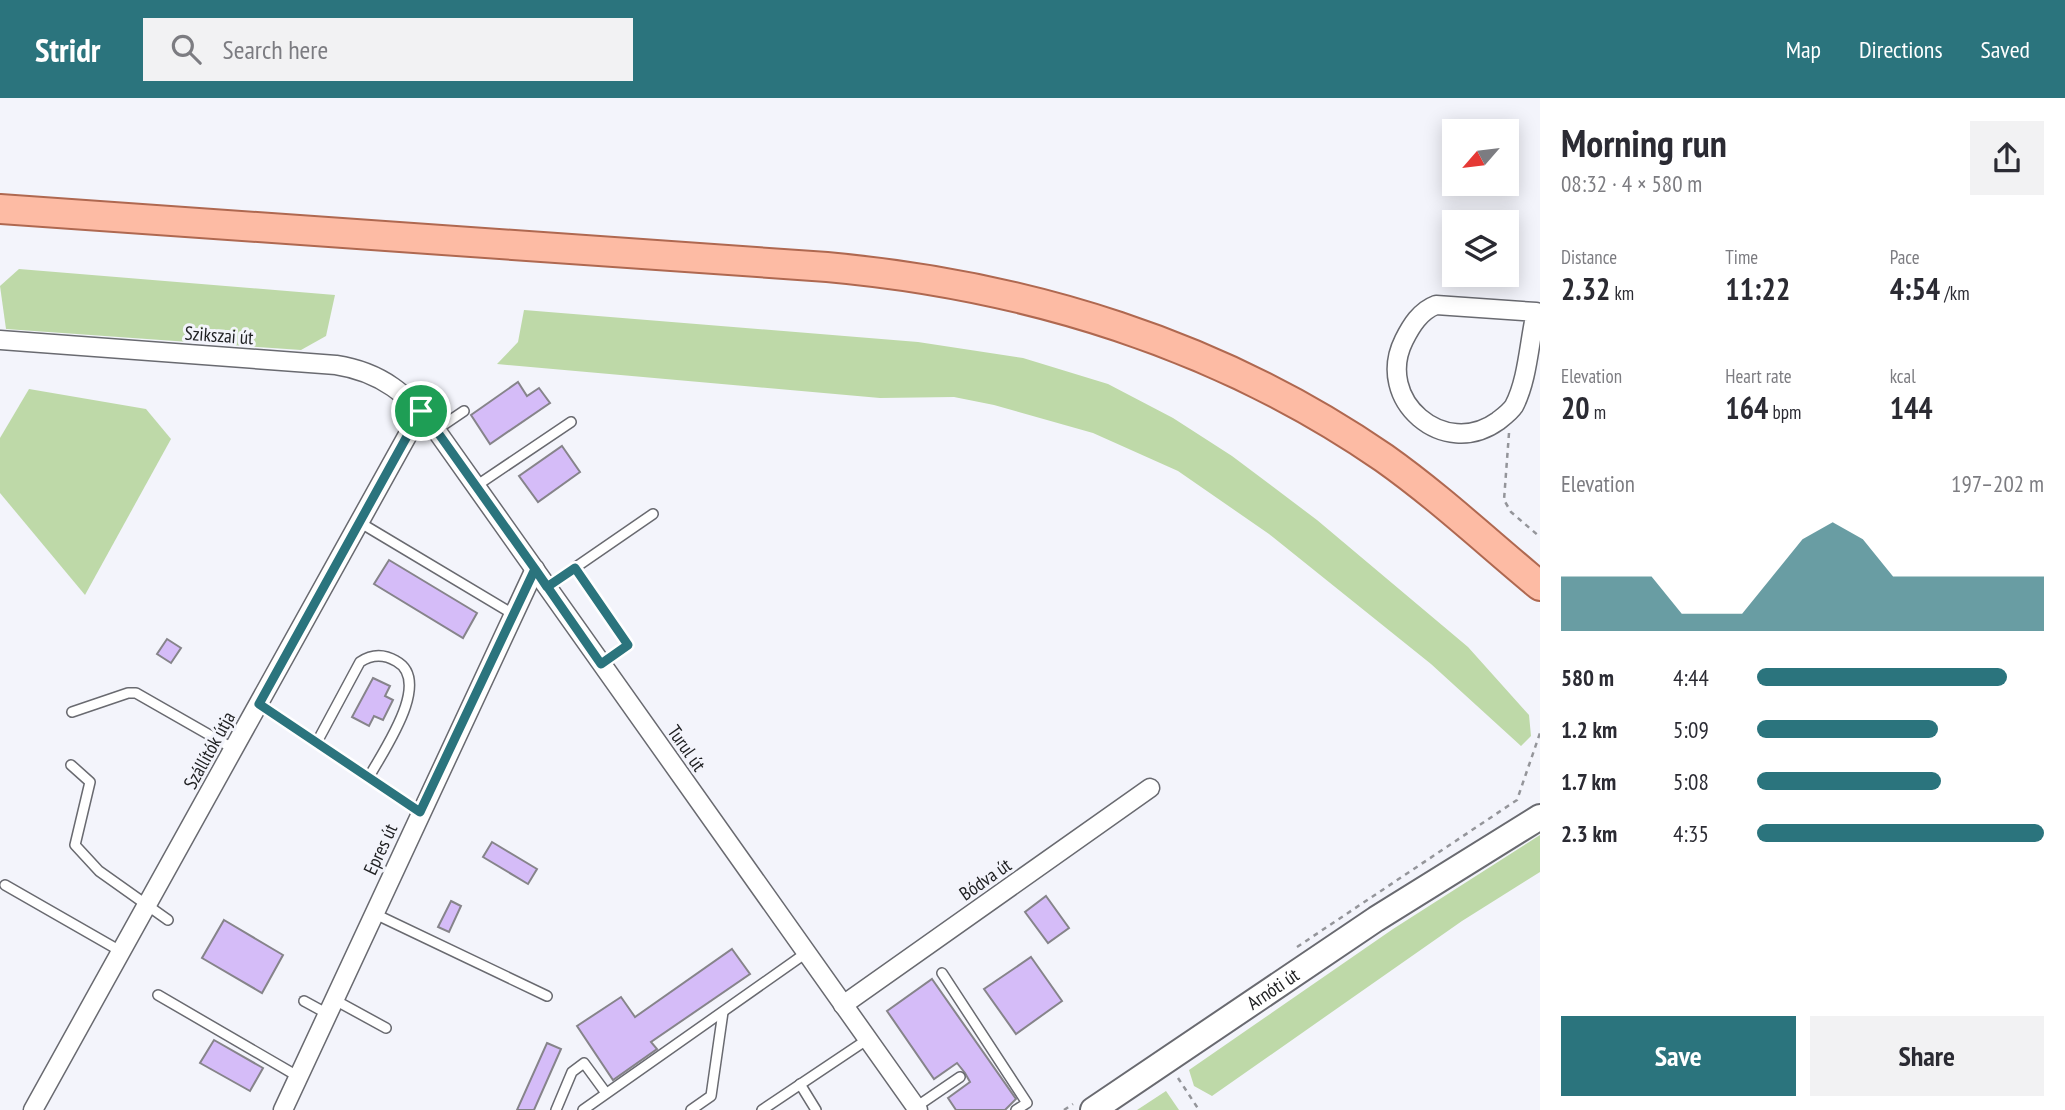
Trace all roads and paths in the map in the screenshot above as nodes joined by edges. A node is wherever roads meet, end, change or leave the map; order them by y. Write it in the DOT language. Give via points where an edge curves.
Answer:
graph roads {
  1 [pos="0,209"];
  2 [pos="1538,313"];
  3 [pos="0,340"];
  4 [pos="421,411"];
  5 [pos="464,411"];
  6 [pos="1511,411"];
  7 [pos="571,422"];
  8 [pos="436,430"];
  9 [pos="476,486"];
  10 [pos="653,514"];
  11 [pos="359,522"];
  12 [pos="1540,537"];
  13 [pos="575,568"];
  14 [pos="535,569"];
  15 [pos="1535,584"];
  16 [pos="547,587"];
  17 [pos="513,614"];
  18 [pos="601,664"];
  19 [pos="259,704"];
  20 [pos="72,712"];
  21 [pos="1540,733"];
  22 [pos="317,742"];
  23 [pos="233,749"];
  24 [pos="71,765"];
  25 [pos="369,777"];
  26 [pos="1150,788"];
  27 [pos="1540,806"];
  28 [pos="420,812"];
  29 [pos="1540,817"];
  30 [pos="1456,868"];
  31 [pos="5,885"];
  32 [pos="146,907"];
  33 [pos="373,913"];
  34 [pos="168,920"];
  35 [pos="122,952"];
  36 [pos="806,953"];
  37 [pos="1289,953"];
  38 [pos="942,973"];
  39 [pos="158,995"];
  40 [pos="547,996"];
  41 [pos="304,1001"];
  42 [pos="843,1004"];
  43 [pos="329,1006"];
  44 [pos="723,1012"];
  45 [pos="386,1028"];
  46 [pos="868,1039"];
  47 [pos="1166,1060"];
  48 [pos="299,1077"];
  49 [pos="960,1077"];
  50 [pos="800,1084"];
  51 [pos="606,1093"];
  52 [pos="1084,1106"];
  53 [pos="917,1108"];
  54 [pos="33,1110"];
  55 [pos="284,1110"];
  56 [pos="556,1110"];
  57 [pos="583,1110"];
  58 [pos="691,1110"];
  59 [pos="762,1110"];
  60 [pos="817,1110"];
  61 [pos="1016,1110"];
  62 [pos="1064,1110"];
  63 [pos="1199,1110"];
  1 -- 15 [label="main road" via="827,267 921,277 1035,301 1189,352 1296,403 1423,487"];
  2 -- 6 [label="street"];
  2 -- 6 [label="street" via="1436,305 1419,316 1400,349 1395,379 1400,392 1430,424 1453,433 1476,432"];
  3 -- 4 [label="street, Szikszai út" via="352,368 387,381"];
  4 -- 8 [label="street, Turul út"];
  4 -- 11 [label="street, Szállítók útja"];
  5 -- 8 [label="lane"];
  6 -- 12 [label="path" via="1504,500"];
  7 -- 9 [label="lane"];
  8 -- 9 [label="street, Turul út"];
  9 -- 14 [label="street, Turul út"];
  10 -- 13 [label="lane"];
  11 -- 17 [label="lane"];
  11 -- 19 [label="street, Szállítók útja"];
  13 -- 16 [label="lane"];
  13 -- 18 [label="lane" via="628,645"];
  14 -- 16 [label="street, Turul út"];
  14 -- 17 [label="street, Epres út"];
  16 -- 18 [label="street, Turul út"];
  17 -- 28 [label="street, Epres út"];
  18 -- 36 [label="street, Turul út"];
  19 -- 22 [label="lane"];
  19 -- 23 [label="street, Szállítók útja"];
  20 -- 23 [label="lane" via="136,693"];
  21 -- 37 [label="path" via="1517,800"];
  22 -- 25 [label="lane"];
  22 -- 25 [label="lane" via="360,662 374,656 398,661 409,673 411,691"];
  23 -- 32 [label="street, Szállítók útja"];
  24 -- 32 [label="lane" via="90,782 75,845 99,871"];
  25 -- 28 [label="lane"];
  26 -- 42 [label="street, Bódva út"];
  27 -- 30 [label="main road"];
  28 -- 33 [label="street, Epres út"];
  29 -- 30 [label="main road"];
  30 -- 47 [label="main road, Arnóti út"];
  31 -- 35 [label="lane"];
  32 -- 34 [label="lane"];
  32 -- 35 [label="street, Szállítók útja"];
  33 -- 40 [label="lane"];
  33 -- 43 [label="street, Epres út"];
  35 -- 54 [label="street, Szállítók útja"];
  36 -- 42 [label="street, Turul út"];
  36 -- 44 [label="lane"];
  38 -- 61 [label="lane" via="1027,1102"];
  39 -- 48 [label="lane"];
  41 -- 43 [label="lane"];
  42 -- 46 [label="street, Turul út"];
  43 -- 45 [label="lane"];
  43 -- 48 [label="street, Epres út"];
  44 -- 51 [label="lane"];
  44 -- 58 [label="lane" via="711,1096"];
  46 -- 50 [label="lane"];
  46 -- 53 [label="street, Turul út"];
  47 -- 52 [label="main road, Arnóti út"];
  47 -- 63 [label="path"];
  48 -- 55 [label="street, Epres út"];
  49 -- 53 [label="lane"];
  50 -- 59 [label="lane"];
  50 -- 60 [label="lane"];
  51 -- 56 [label="lane" via="584,1063 572,1072"];
  51 -- 57 [label="lane"];
  52 -- 62 [label="path"];
}
